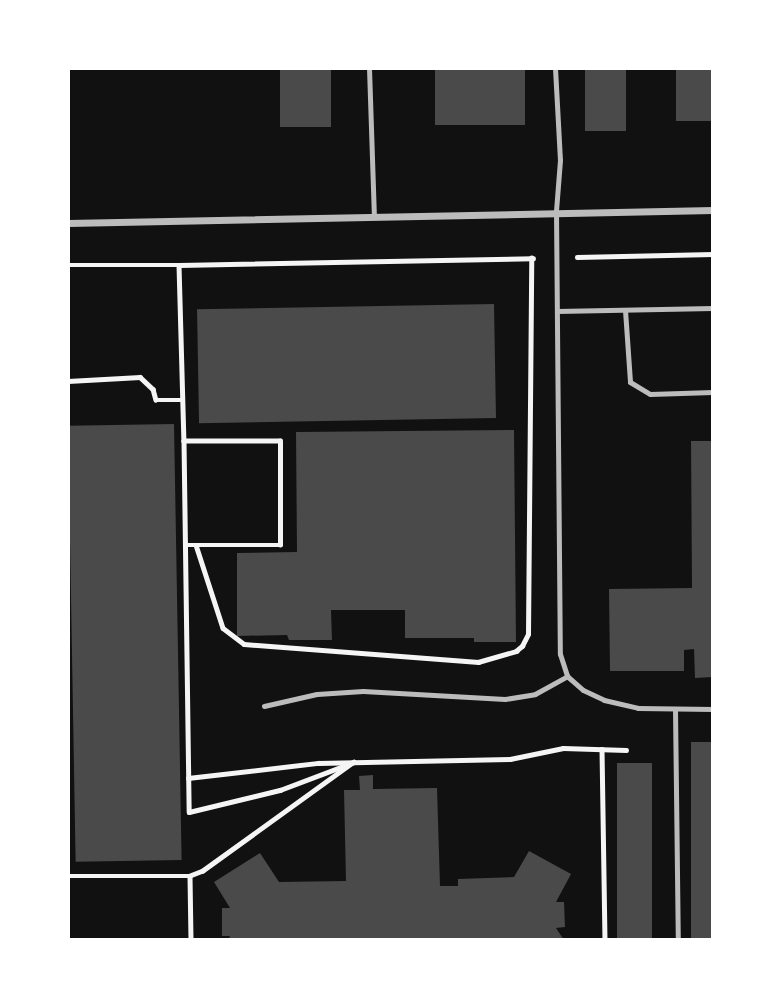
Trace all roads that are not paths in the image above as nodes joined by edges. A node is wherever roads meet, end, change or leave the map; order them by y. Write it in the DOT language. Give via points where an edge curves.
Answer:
graph roads {
  1 [pos="369,68"];
  2 [pos="555,68"];
  3 [pos="713,210"];
  4 [pos="556,211"];
  5 [pos="374,215"];
  6 [pos="68,223"];
  7 [pos="713,309"];
  8 [pos="625,310"];
  9 [pos="557,311"];
  10 [pos="713,392"];
  11 [pos="566,676"];
  12 [pos="264,706"];
  13 [pos="675,709"];
  14 [pos="713,709"];
  15 [pos="678,940"];
  1 -- 5 [label="lane"];
  2 -- 4 [label="lane" via="560,160"];
  3 -- 4 [label="street"];
  4 -- 5 [label="street"];
  4 -- 9 [label="lane"];
  5 -- 6 [label="street"];
  7 -- 8 [label="lane"];
  8 -- 9 [label="lane"];
  8 -- 10 [label="lane" via="630,382 650,394"];
  9 -- 11 [label="lane" via="558,626"];
  11 -- 12 [label="lane" via="535,694 505,699 363,691 317,694"];
  11 -- 13 [label="lane" via="604,699 638,708"];
  13 -- 14 [label="lane"];
  13 -- 15 [label="lane"];
}
